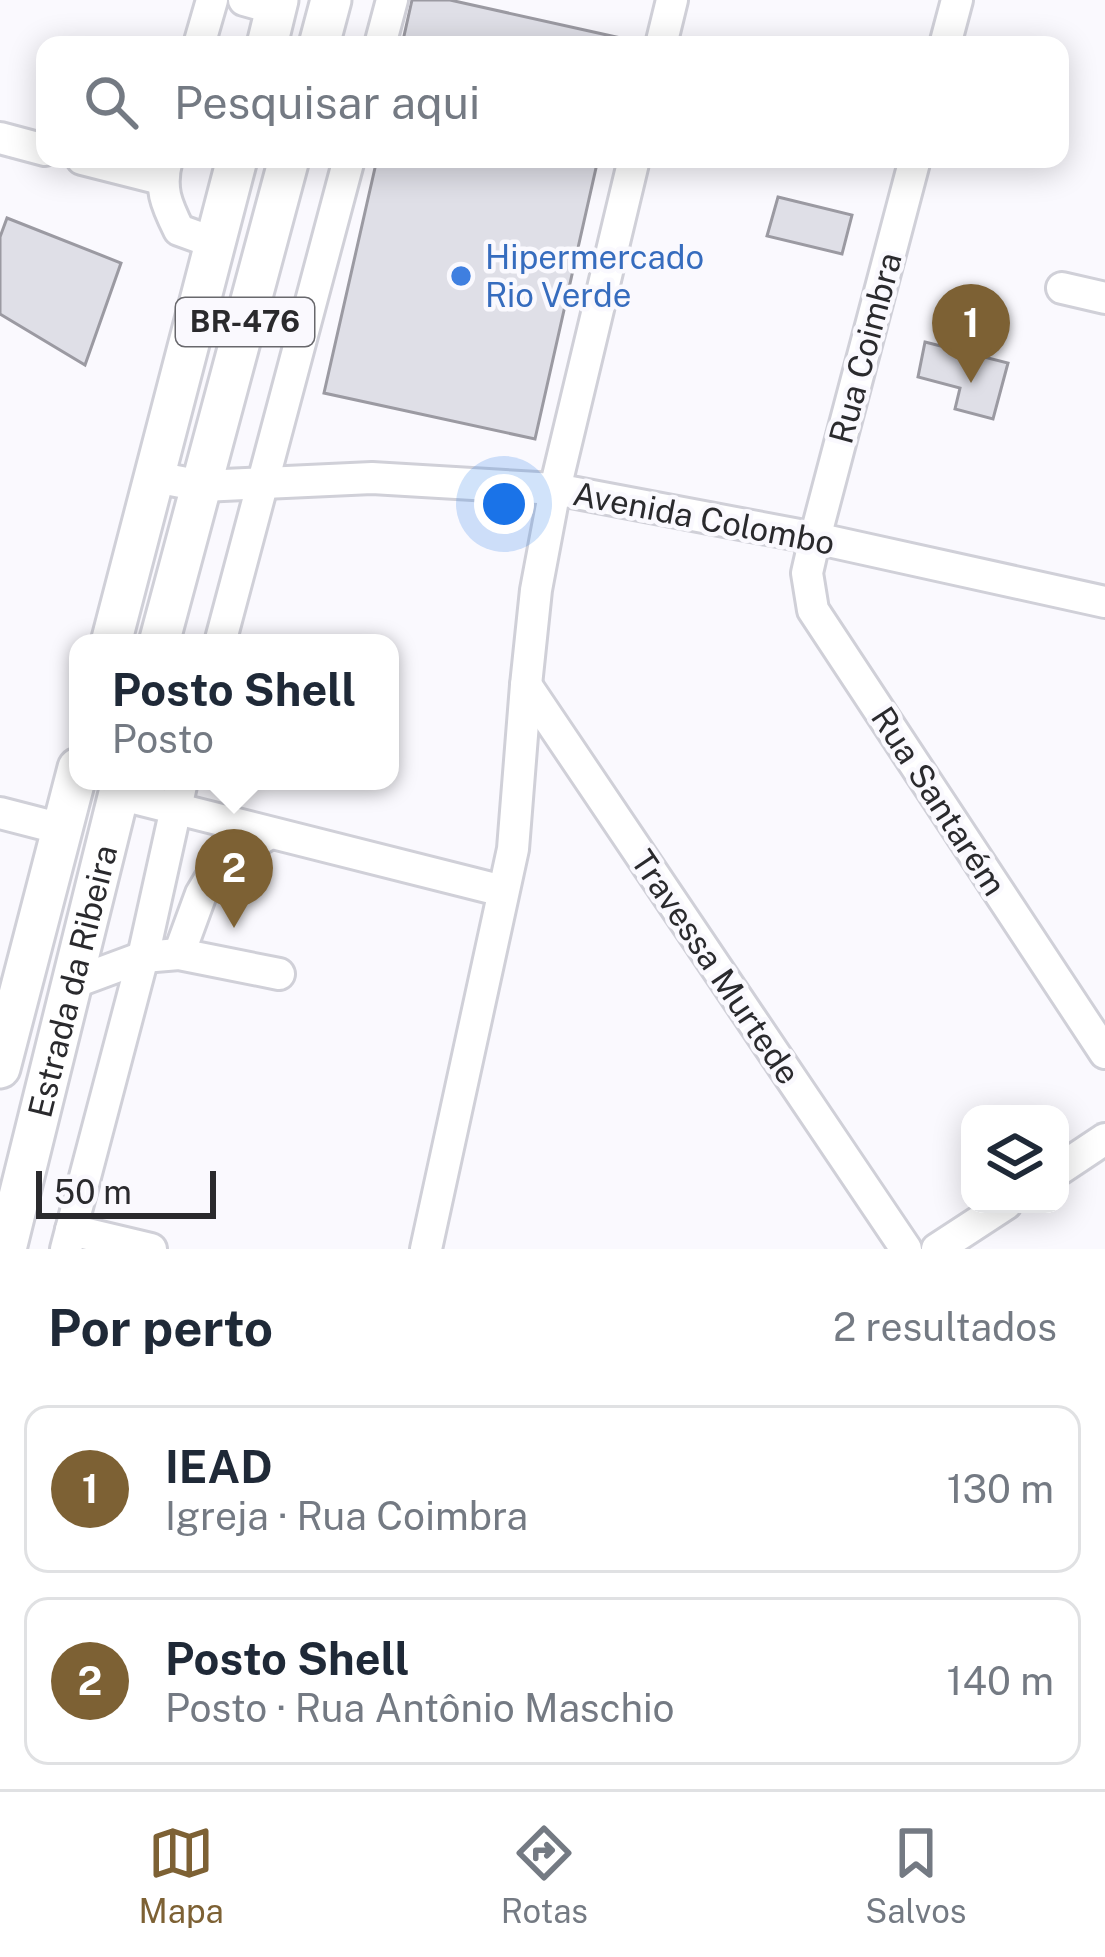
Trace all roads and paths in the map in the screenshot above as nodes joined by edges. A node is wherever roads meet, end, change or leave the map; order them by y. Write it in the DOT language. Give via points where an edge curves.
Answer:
graph roads {
  1 [pos="212,0"];
  2 [pos="331,0"];
  3 [pos="392,0"];
  4 [pos="672,0"];
  5 [pos="957,0"];
  6 [pos="202,36"];
  7 [pos="321,36"];
  8 [pos="382,36"];
  9 [pos="663,36"];
  10 [pos="947,36"];
  11 [pos="0,138"];
  12 [pos="36,148"];
  13 [pos="235,168"];
  14 [pos="287,168"];
  15 [pos="347,168"];
  16 [pos="632,168"];
  17 [pos="913,168"];
  18 [pos="164,169"];
  19 [pos="215,243"];
  20 [pos="1062,288"];
  21 [pos="1105,298"];
  22 [pos="155,477"];
  23 [pos="262,483"];
  24 [pos="202,486"];
  25 [pos="554,489"];
  26 [pos="815,538"];
  27 [pos="1105,602"];
  28 [pos="113,634"];
  29 [pos="162,634"];
  30 [pos="222,634"];
  31 [pos="526,686"];
  32 [pos="72,790"];
  33 [pos="120,790"];
  34 [pos="137,790"];
  35 [pos="178,795"];
  36 [pos="0,813"];
  37 [pos="62,829"];
  38 [pos="270,833"];
  39 [pos="163,861"];
  40 [pos="503,891"];
  41 [pos="201,894"];
  42 [pos="179,954"];
  43 [pos="143,957"];
  44 [pos="279,974"];
  45 [pos="73,983"];
  46 [pos="1105,1053"];
  47 [pos="0,1068"];
  48 [pos="1105,1139"];
  49 [pos="1069,1162"];
  50 [pos="992,1213"];
  51 [pos="68,1240"];
  52 [pos="6,1249"];
  53 [pos="151,1249"];
  54 [pos="426,1249"];
  55 [pos="906,1249"];
  56 [pos="937,1249"];
  1 -- 6 [label="street"];
  2 -- 7 [label="main road"];
  3 -- 8 [label="street"];
  4 -- 9 [label="street"];
  5 -- 10 [label="street"];
  11 -- 12 [label="street"];
  13 -- 19 [label="main road, BR-476"];
  14 -- 24 [label="main road, BR-476"];
  15 -- 23 [label="street"];
  16 -- 25 [label="street"];
  17 -- 26 [label="street, Rua Coimbra"];
  18 -- 19 [label="street" via="179,230"];
  19 -- 22 [label="main road, BR-476"];
  20 -- 21 [label="street"];
  22 -- 24 [label="street, Avenida Colombo"];
  22 -- 28 [label="main road, BR-476"];
  23 -- 24 [label="street, Avenida Colombo"];
  23 -- 25 [label="street, Avenida Colombo" via="372,478"];
  23 -- 30 [label="street"];
  24 -- 29 [label="main road, BR-476"];
  25 -- 26 [label="street, Avenida Colombo"];
  25 -- 31 [label="street"];
  26 -- 27 [label="street, Avenida Colombo"];
  26 -- 46 [label="street, Rua Santarém" via="807,573 813,610"];
  31 -- 40 [label="street"];
  31 -- 55 [label="street, Travessa Murtede"];
  32 -- 37 [label="main road, Estrada da Ribeira"];
  33 -- 45 [label="main road, Estrada da Ribeira"];
  34 -- 35 [label="street"];
  35 -- 38 [label="street"];
  35 -- 39 [label="street"];
  36 -- 37 [label="street"];
  37 -- 47 [label="main road, Estrada da Ribeira"];
  38 -- 40 [label="street"];
  38 -- 41 [label="street" via="219,864"];
  39 -- 41 [label="street"];
  39 -- 43 [label="street"];
  40 -- 54 [label="street"];
  41 -- 42 [label="street"];
  42 -- 43 [label="street"];
  42 -- 44 [label="street"];
  43 -- 45 [label="street"];
  43 -- 51 [label="street"];
  45 -- 52 [label="main road, Estrada da Ribeira"];
  48 -- 49 [label="street"];
  50 -- 56 [label="street"];
  51 -- 53 [label="street"];
}
